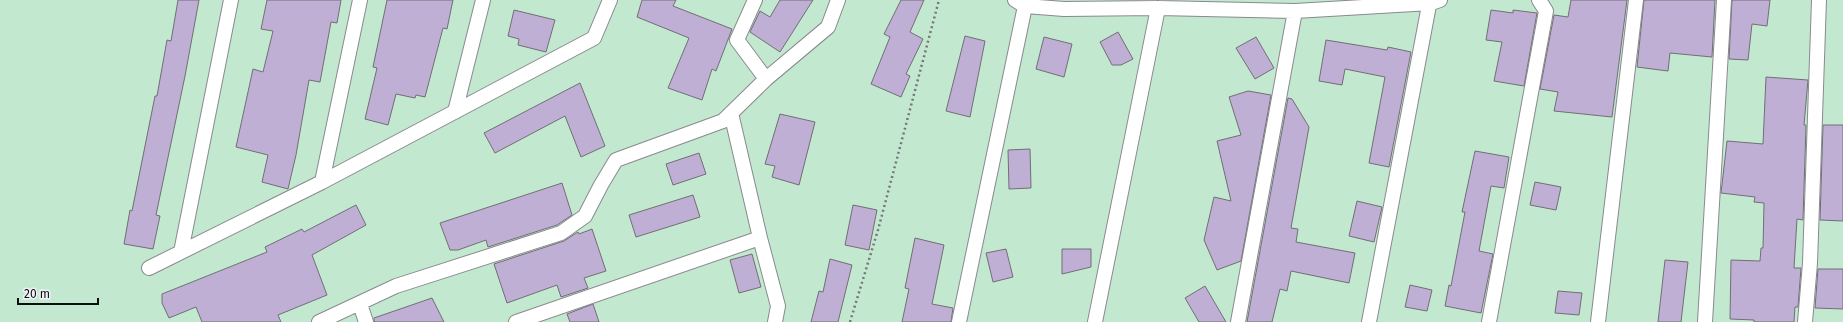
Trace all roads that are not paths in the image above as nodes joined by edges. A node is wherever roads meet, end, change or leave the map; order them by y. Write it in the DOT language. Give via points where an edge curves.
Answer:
graph roads {
  1 [pos="231,0"];
  2 [pos="360,0"];
  3 [pos="483,0"];
  4 [pos="610,0"];
  5 [pos="755,0"];
  6 [pos="838,0"];
  7 [pos="1539,0"];
  8 [pos="1636,0"];
  9 [pos="1724,0"];
  10 [pos="1819,0"];
  11 [pos="1434,1"];
  12 [pos="1020,3"];
  13 [pos="1158,8"];
  14 [pos="1295,11"];
  15 [pos="766,79"];
  16 [pos="455,112"];
  17 [pos="731,113"];
  18 [pos="322,182"];
  19 [pos="760,238"];
  20 [pos="181,252"];
  21 [pos="149,268"];
  22 [pos="360,304"];
  23 [pos="319,322"];
  24 [pos="366,322"];
  25 [pos="516,322"];
  26 [pos="775,322"];
  27 [pos="959,322"];
  28 [pos="1095,322"];
  29 [pos="1238,322"];
  30 [pos="1369,322"];
  31 [pos="1489,322"];
  32 [pos="1598,322"];
  33 [pos="1704,322"];
  34 [pos="1805,322"];
  1 -- 20 [label="lane"];
  2 -- 18 [label="lane"];
  3 -- 16 [label="lane"];
  4 -- 16 [label="lane" via="594,38"];
  5 -- 15 [label="lane" via="737,40"];
  6 -- 15 [label="lane" via="828,27"];
  7 -- 31 [label="lane" via="1546,11"];
  8 -- 32 [label="lane"];
  9 -- 33 [label="lane"];
  10 -- 34 [label="lane" via="1810,263"];
  11 -- 14 [label="lane"];
  11 -- 30 [label="lane"];
  12 -- 13 [label="lane" via="1064,9"];
  12 -- 27 [label="lane"];
  13 -- 14 [label="lane"];
  13 -- 28 [label="lane"];
  14 -- 29 [label="lane"];
  15 -- 17 [label="lane"];
  16 -- 18 [label="lane"];
  17 -- 19 [label="lane"];
  17 -- 22 [label="lane" via="723,121 616,160 585,216 561,232 396,286"];
  18 -- 20 [label="lane"];
  19 -- 25 [label="lane"];
  19 -- 26 [label="lane" via="778,306"];
  20 -- 21 [label="lane"];
  22 -- 23 [label="lane"];
  22 -- 24 [label="lane"];
}
